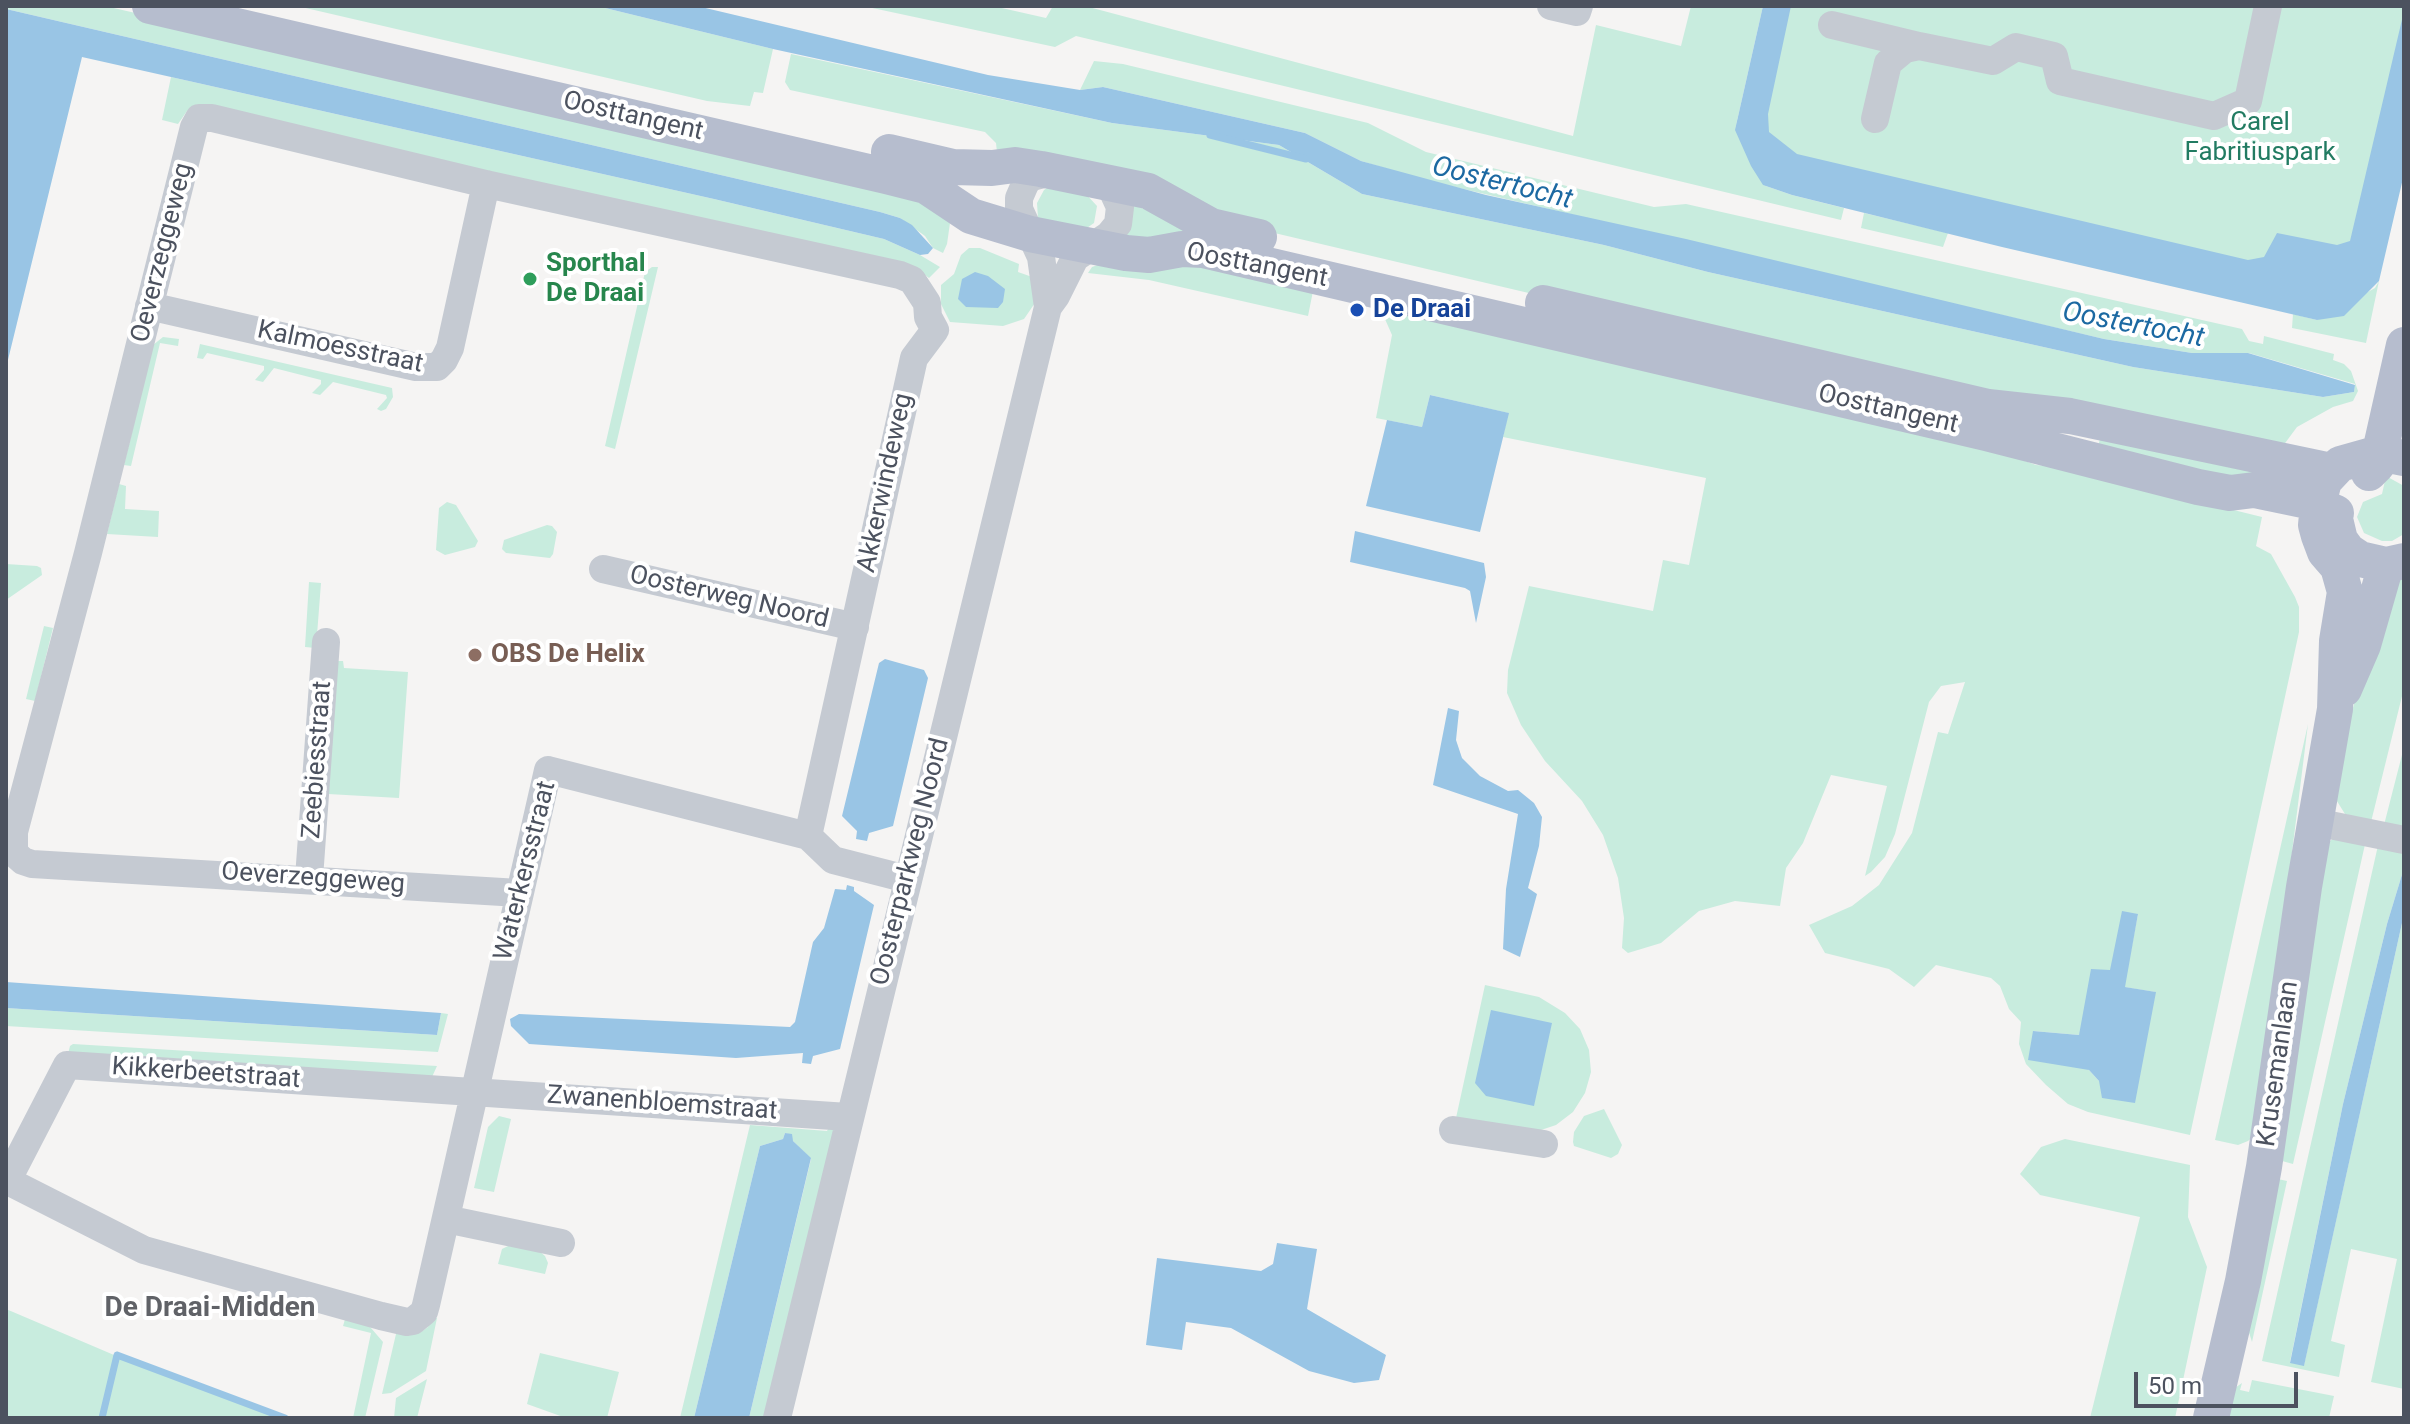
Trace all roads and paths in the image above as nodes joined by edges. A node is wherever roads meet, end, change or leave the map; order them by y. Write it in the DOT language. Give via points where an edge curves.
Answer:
graph roads {
  1 [pos="150,6"];
  2 [pos="257,6"];
  3 [pos="1551,6"];
  4 [pos="1579,6"];
  5 [pos="2268,6"];
  6 [pos="1832,25"];
  7 [pos="1919,46"];
  8 [pos="1875,119"];
  9 [pos="1053,172"];
  10 [pos="1109,183"];
  11 [pos="486,184"];
  12 [pos="665,224"];
  13 [pos="1030,234"];
  14 [pos="1090,247"];
  15 [pos="149,306"];
  16 [pos="1048,307"];
  17 [pos="2404,345"];
  18 [pos="2391,455"];
  19 [pos="2332,471"];
  20 [pos="2323,514"];
  21 [pos="2395,563"];
  22 [pos="603,569"];
  23 [pos="855,627"];
  24 [pos="326,642"];
  25 [pos="2335,709"];
  26 [pos="2315,822"];
  27 [pos="808,836"];
  28 [pos="2404,840"];
  29 [pos="10,856"];
  30 [pos="309,878"];
  31 [pos="907,879"];
  32 [pos="519,893"];
  33 [pos="475,1092"];
  34 [pos="848,1117"];
  35 [pos="1453,1130"];
  36 [pos="1544,1144"];
  37 [pos="7,1180"];
  38 [pos="446,1219"];
  39 [pos="561,1243"];
  40 [pos="777,1418"];
  41 [pos="2211,1418"];
  1 -- 13 [label="main road, Oosttangent" via="926,186 971,216"];
  2 -- 9 [label="main road, Oosttangent" via="953,167 1015,165"];
  3 -- 4 [label="street" via="1577,12"];
  5 -- 7 [label="street" via="2248,101 2214,116 2060,81 2054,56 2016,47 1993,61"];
  6 -- 7 [label="street"];
  7 -- 8 [label="street" via="1905,49 1888,63"];
  9 -- 10 [label="main road, Oosttangent"];
  9 -- 13 [label="street, Oosterparkweg Noord" via="1032,177 1021,190 1019,209"];
  10 -- 14 [label="street, Oosterparkweg Noord" via="1120,207 1118,224"];
  10 -- 19 [label="main road, Oosttangent" via="1148,191 1226,230 1988,407 2070,416"];
  11 -- 12 [label="street, Oeverzeggeweg"];
  11 -- 15 [label="street, Kalmoesstraat" via="450,348 437,367"];
  11 -- 15 [label="street, Oeverzeggeweg" via="199,118"];
  12 -- 23 [label="street, Akkerwindeweg" via="900,275 922,292 935,330 914,358"];
  13 -- 14 [label="main road, Oosttangent"];
  13 -- 16 [label="street, Oosterparkweg Noord" via="1041,257"];
  14 -- 16 [label="street, Oosterparkweg Noord" via="1075,258"];
  14 -- 20 [label="main road, Oosttangent" via="1149,255 1203,250 2230,493 2254,490 2307,501"];
  15 -- 29 [label="street, Oeverzeggeweg"];
  16 -- 31 [label="street, Oosterparkweg Noord"];
  17 -- 18 [label="main road"];
  18 -- 19 [label="main road" via="2351,459"];
  18 -- 20 [label="main road" via="2352,480"];
  19 -- 20 [label="main road" via="2324,481"];
  20 -- 21 [label="main road" via="2348,551 2360,559"];
  20 -- 25 [label="main road, Krusemanlaan" via="2325,552 2338,567 2345,592"];
  21 -- 25 [label="main road, Krusemanlaan"];
  22 -- 23 [label="street, Oosterweg Noord"];
  23 -- 27 [label="street, Akkerwindeweg"];
  24 -- 30 [label="street, Zeebiesstraat"];
  25 -- 26 [label="main road, Krusemanlaan"];
  26 -- 28 [label="street"];
  26 -- 41 [label="main road, Krusemanlaan" via="2264,1167"];
  27 -- 31 [label="street" via="833,860"];
  27 -- 32 [label="street, Waterkersstraat" via="548,770"];
  29 -- 30 [label="street, Oeverzeggeweg" via="32,864"];
  30 -- 32 [label="street, Oeverzeggeweg"];
  31 -- 34 [label="street, Oosterparkweg Noord"];
  32 -- 33 [label="street, Waterkersstraat"];
  33 -- 34 [label="street, Zwanenbloemstraat"];
  33 -- 37 [label="street, Kikkerbeetstraat" via="67,1065"];
  33 -- 38 [label="street, Waterkersstraat"];
  34 -- 40 [label="street, Oosterparkweg Noord"];
  35 -- 36 [label="street"];
  37 -- 38 [label="street, Waterkersstraat" via="144,1250 407,1322 424,1312"];
  38 -- 39 [label="street"];
}
